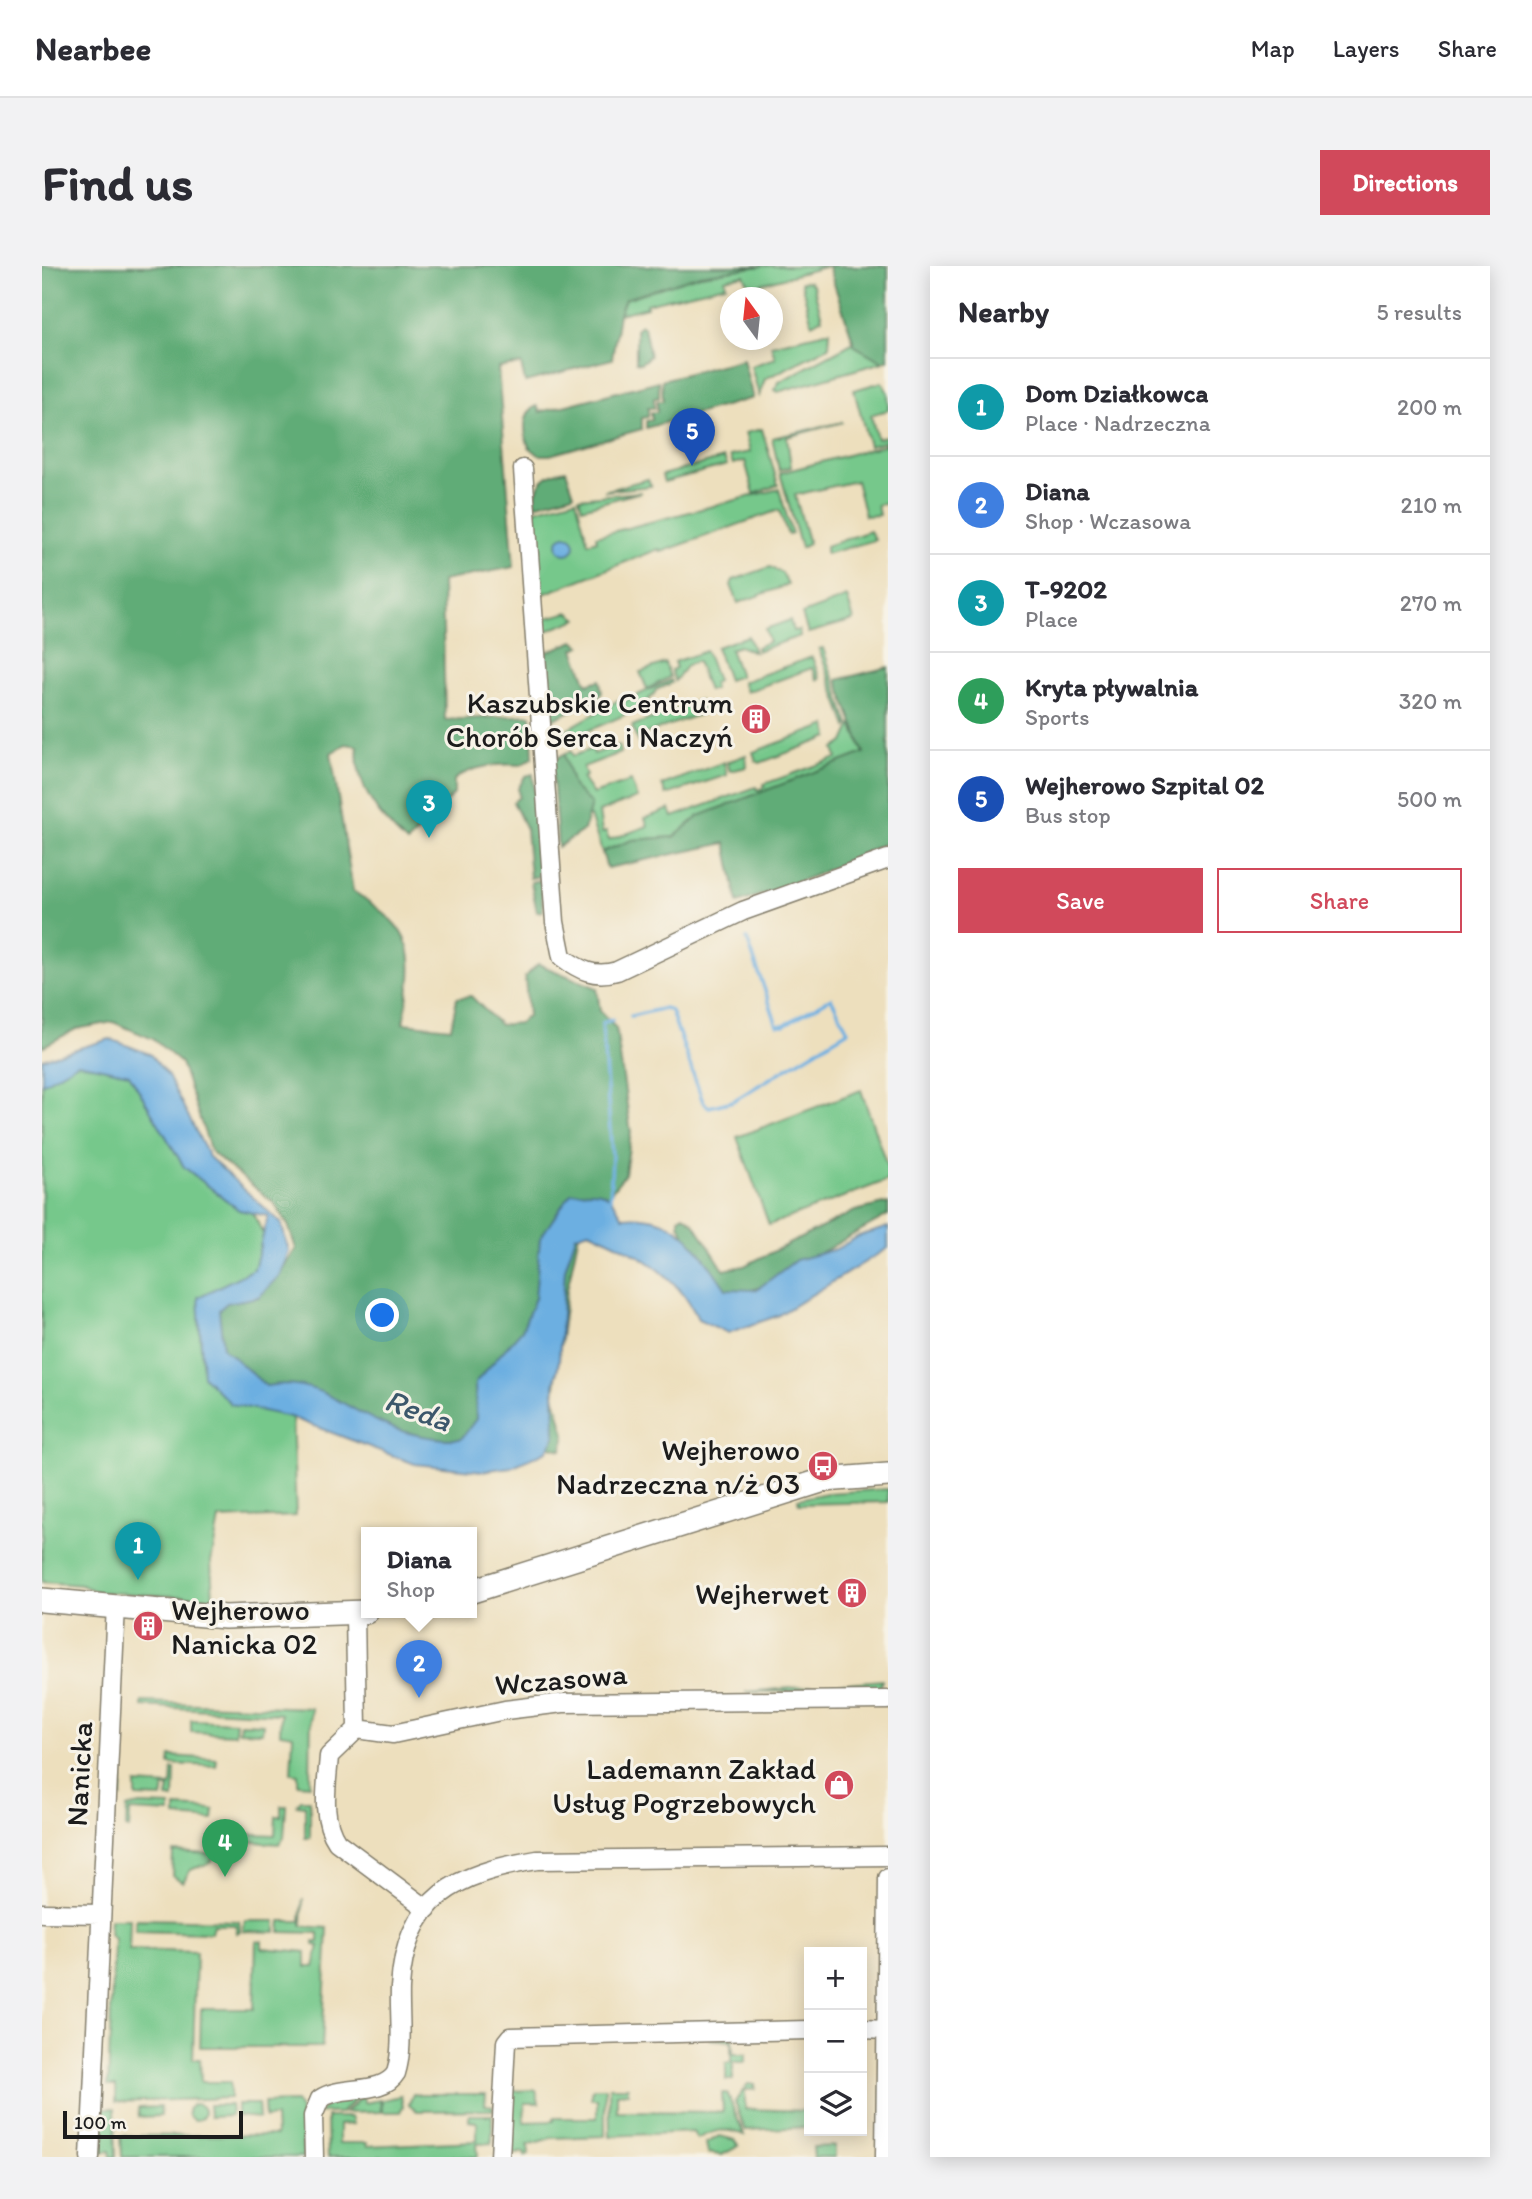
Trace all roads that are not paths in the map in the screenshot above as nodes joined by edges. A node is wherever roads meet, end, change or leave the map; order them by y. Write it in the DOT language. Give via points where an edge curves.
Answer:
graph roads {
  1 [pos="523,469"];
  2 [pos="888,859"];
  3 [pos="888,1464"];
  4 [pos="859,1475"];
  5 [pos="888,1475"];
  6 [pos="477,1589"];
  7 [pos="42,1600"];
  8 [pos="116,1605"];
  9 [pos="361,1613"];
  10 [pos="888,1700"];
  11 [pos="357,1729"];
  12 [pos="888,1856"];
  13 [pos="888,1878"];
  14 [pos="427,1909"];
  15 [pos="42,1913"];
  16 [pos="100,1914"];
  17 [pos="867,2029"];
  18 [pos="804,2030"];
  19 [pos="886,2030"];
  20 [pos="886,2154"];
  21 [pos="90,2157"];
  22 [pos="314,2157"];
  23 [pos="500,2157"];
  1 -- 2 [label="street" via="555,922 562,957 579,970 610,974 743,911"];
  3 -- 4 [label="main road"];
  4 -- 5 [label="main road"];
  4 -- 6 [label="main road" via="824,1480"];
  7 -- 8 [label="main road"];
  8 -- 9 [label="main road" via="225,1617"];
  8 -- 16 [label="street, Nanicka"];
  9 -- 11 [label="street"];
  10 -- 11 [label="street, Wczasowa" via="563,1703 505,1710 393,1734"];
  11 -- 14 [label="street" via="329,1756 329,1830 337,1842"];
  12 -- 14 [label="street" via="537,1860 491,1868 450,1885"];
  13 -- 19 [label="street"];
  14 -- 22 [label="street" via="402,1962 397,2073 387,2083 320,2099 314,2109"];
  15 -- 16 [label="street"];
  16 -- 21 [label="street, Nanicka"];
  17 -- 19 [label="street"];
  18 -- 23 [label="street" via="510,2037 506,2042"];
  19 -- 20 [label="street"];
}
